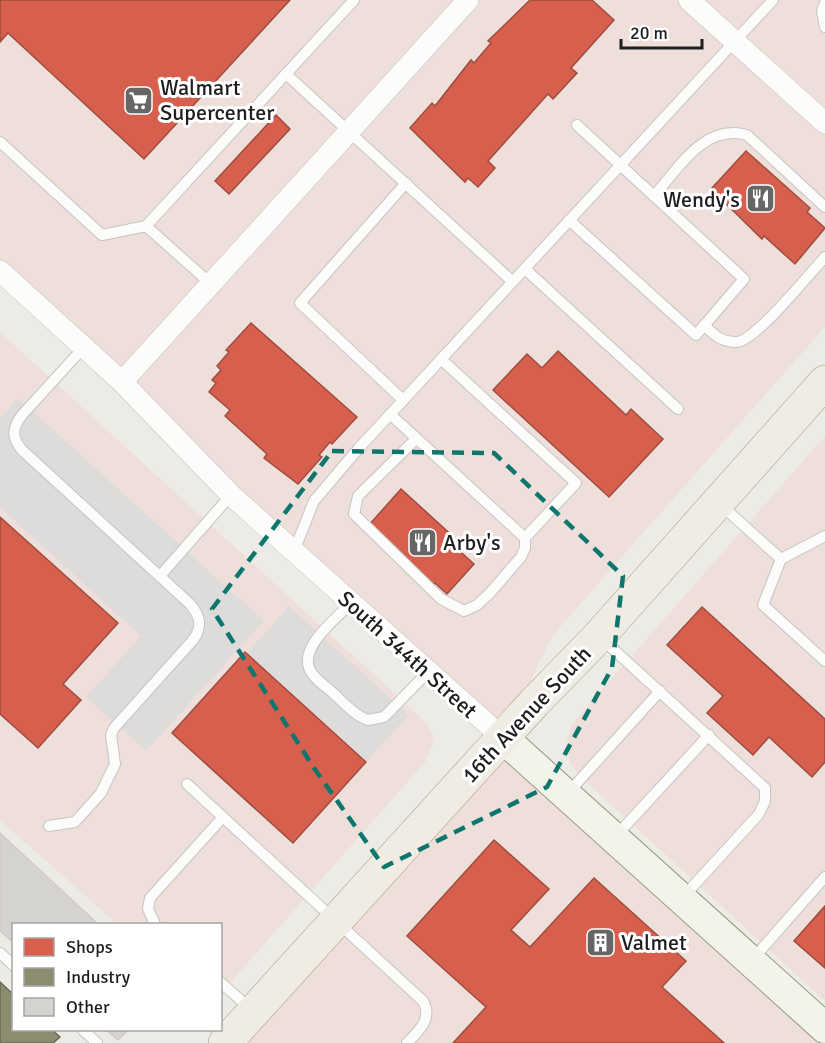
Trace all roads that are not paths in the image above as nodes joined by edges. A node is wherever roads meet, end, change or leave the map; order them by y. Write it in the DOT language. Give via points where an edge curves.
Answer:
graph roads {
  1 [pos="354,0"];
  2 [pos="468,0"];
  3 [pos="689,0"];
  4 [pos="773,0"];
  5 [pos="825,3"];
  6 [pos="825,27"];
  7 [pos="735,42"];
  8 [pos="286,74"];
  9 [pos="825,123"];
  10 [pos="577,125"];
  11 [pos="350,133"];
  12 [pos="0,142"];
  13 [pos="620,166"];
  14 [pos="406,183"];
  15 [pos="654,196"];
  16 [pos="825,207"];
  17 [pos="569,220"];
  18 [pos="146,226"];
  19 [pos="825,256"];
  20 [pos="525,269"];
  21 [pos="0,271"];
  22 [pos="512,281"];
  23 [pos="211,284"];
  24 [pos="704,325"];
  25 [pos="84,347"];
  26 [pos="441,359"];
  27 [pos="122,382"];
  28 [pos="825,382"];
  29 [pos="403,400"];
  30 [pos="678,409"];
  31 [pos="390,414"];
  32 [pos="416,439"];
  33 [pos="231,495"];
  34 [pos="718,502"];
  35 [pos="825,536"];
  36 [pos="525,538"];
  37 [pos="294,551"];
  38 [pos="781,559"];
  39 [pos="159,576"];
  40 [pos="350,604"];
  41 [pos="599,636"];
  42 [pos="825,662"];
  43 [pos="428,672"];
  44 [pos="660,691"];
  45 [pos="709,735"];
  46 [pos="502,738"];
  47 [pos="187,784"];
  48 [pos="567,794"];
  49 [pos="223,817"];
  50 [pos="49,826"];
  51 [pos="614,837"];
  52 [pos="825,877"];
  53 [pos="681,900"];
  54 [pos="154,923"];
  55 [pos="335,923"];
  56 [pos="0,953"];
  57 [pos="750,962"];
  58 [pos="12,964"];
  59 [pos="222,984"];
  60 [pos="253,1011"];
  61 [pos="825,1029"];
  62 [pos="85,1031"];
  63 [pos="97,1043"];
  64 [pos="225,1043"];
  65 [pos="407,1043"];
  1 -- 8 [label="lane"];
  2 -- 11 [label="street"];
  3 -- 7 [label="street"];
  4 -- 7 [label="lane"];
  5 -- 6 [label="lane"];
  7 -- 9 [label="street"];
  7 -- 13 [label="lane"];
  8 -- 11 [label="lane"];
  8 -- 18 [label="lane"];
  10 -- 13 [label="lane"];
  11 -- 14 [label="lane"];
  11 -- 23 [label="street"];
  12 -- 18 [label="lane" via="102,235"];
  13 -- 15 [label="lane"];
  13 -- 17 [label="lane"];
  14 -- 22 [label="lane"];
  14 -- 29 [label="lane" via="300,303"];
  15 -- 16 [label="lane" via="703,141 716,134 738,132 747,135"];
  15 -- 24 [label="lane" via="744,279"];
  17 -- 20 [label="lane"];
  17 -- 24 [label="lane" via="696,335"];
  18 -- 23 [label="lane"];
  19 -- 24 [label="lane" via="752,337 735,342 719,340"];
  20 -- 22 [label="lane"];
  20 -- 30 [label="lane"];
  21 -- 25 [label="street, South 344th Street"];
  22 -- 26 [label="lane"];
  23 -- 27 [label="street"];
  25 -- 27 [label="street, South 344th Street"];
  25 -- 39 [label="lane" via="22,415 14,426 14,439 22,451"];
  26 -- 29 [label="lane"];
  26 -- 36 [label="lane" via="576,483"];
  27 -- 33 [label="street, South 344th Street"];
  28 -- 34 [label="main road, 16th Avenue South"];
  29 -- 31 [label="lane"];
  31 -- 32 [label="lane"];
  31 -- 37 [label="lane" via="314,501"];
  32 -- 36 [label="lane"];
  32 -- 36 [label="lane" via="358,496 354,514 441,599 464,611 477,605 521,557"];
  33 -- 37 [label="street, South 344th Street"];
  33 -- 39 [label="lane"];
  34 -- 38 [label="lane"];
  34 -- 41 [label="main road, 16th Avenue South"];
  35 -- 38 [label="lane"];
  37 -- 40 [label="street, South 344th Street"];
  38 -- 42 [label="lane" via="763,605"];
  39 -- 50 [label="lane" via="196,611 200,621 197,634 114,728 111,735 115,764 102,793 75,822"];
  40 -- 43 [label="street, South 344th Street"];
  40 -- 43 [label="lane" via="316,642 308,658 309,668 317,678 356,713 368,720 384,717"];
  41 -- 44 [label="lane"];
  41 -- 46 [label="main road, 16th Avenue South"];
  43 -- 46 [label="street, South 344th Street"];
  44 -- 45 [label="lane"];
  44 -- 48 [label="lane"];
  45 -- 51 [label="lane"];
  45 -- 53 [label="lane" via="762,785 765,801 759,814"];
  46 -- 48 [label="street, South 344th Street"];
  46 -- 55 [label="main road, 16th Avenue South"];
  47 -- 49 [label="lane"];
  48 -- 51 [label="street, South 344th Street"];
  49 -- 54 [label="lane" via="150,898 148,909"];
  49 -- 55 [label="lane"];
  51 -- 53 [label="street, South 344th Street"];
  52 -- 57 [label="lane"];
  53 -- 57 [label="street, South 344th Street"];
  55 -- 60 [label="main road, 16th Avenue South"];
  55 -- 65 [label="lane" via="423,1001 427,1011 424,1024"];
  56 -- 58 [label="lane"];
  57 -- 61 [label="street, South 344th Street"];
  59 -- 60 [label="lane"];
  60 -- 64 [label="main road, 16th Avenue South"];
  62 -- 63 [label="lane"];
}
